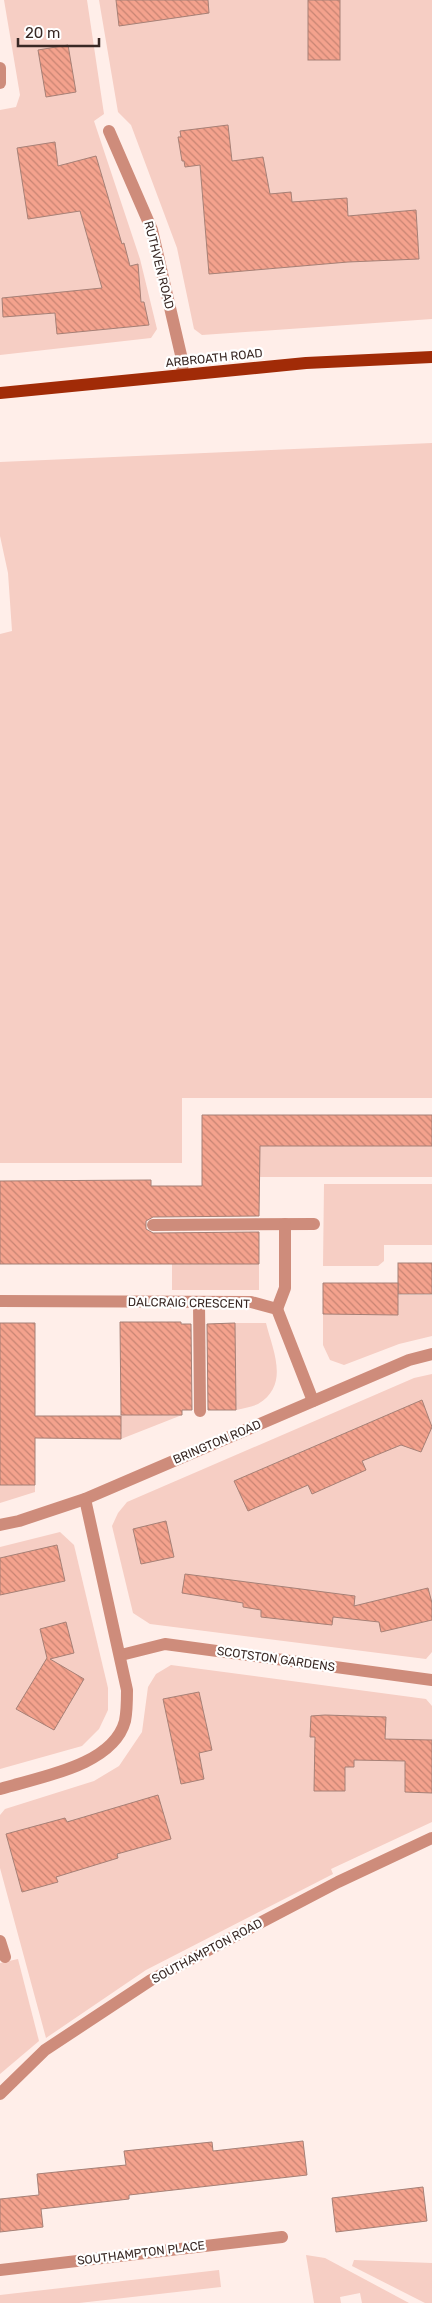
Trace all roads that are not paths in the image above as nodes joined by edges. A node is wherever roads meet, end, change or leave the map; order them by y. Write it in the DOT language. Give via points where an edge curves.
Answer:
graph roads {
  1 [pos="0,68"];
  2 [pos="0,83"];
  3 [pos="109,131"];
  4 [pos="432,356"];
  5 [pos="183,375"];
  6 [pos="0,394"];
  7 [pos="285,1224"];
  8 [pos="314,1224"];
  9 [pos="153,1225"];
  10 [pos="0,1302"];
  11 [pos="199,1302"];
  12 [pos="277,1308"];
  13 [pos="432,1354"];
  14 [pos="313,1401"];
  15 [pos="200,1411"];
  16 [pos="85,1499"];
  17 [pos="0,1525"];
  18 [pos="121,1655"];
  19 [pos="432,1680"];
  20 [pos="0,1789"];
  21 [pos="432,1838"];
  22 [pos="0,1941"];
  23 [pos="5,1957"];
  24 [pos="0,2094"];
  25 [pos="282,2237"];
  26 [pos="0,2270"];
  1 -- 2 [label="street"];
  3 -- 5 [label="street, RUTHVEN ROAD" via="152,230"];
  4 -- 5 [label="main road, ARBROATH ROAD" via="306,363"];
  5 -- 6 [label="main road, ARBROATH ROAD"];
  7 -- 8 [label="street"];
  7 -- 9 [label="street"];
  7 -- 12 [label="street" via="285,1288"];
  10 -- 11 [label="street, DALCRAIG CRESCENT"];
  11 -- 12 [label="street, DALCRAIG CRESCENT" via="251,1302"];
  11 -- 15 [label="street"];
  12 -- 14 [label="street"];
  13 -- 14 [label="street, BRINGTON ROAD" via="408,1360"];
  14 -- 16 [label="street, BRINGTON ROAD"];
  16 -- 17 [label="street, BRINGTON ROAD" via="19,1522"];
  16 -- 18 [label="street"];
  18 -- 19 [label="street, SCOTSTON GARDENS" via="165,1644"];
  18 -- 20 [label="street" via="128,1690 125,1721 112,1745 90,1762"];
  21 -- 24 [label="street, SOUTHAMPTON ROAD" via="338,1882 150,1980 45,2050"];
  22 -- 23 [label="street"];
  25 -- 26 [label="street, SOUTHAMPTON PLACE"];
}
